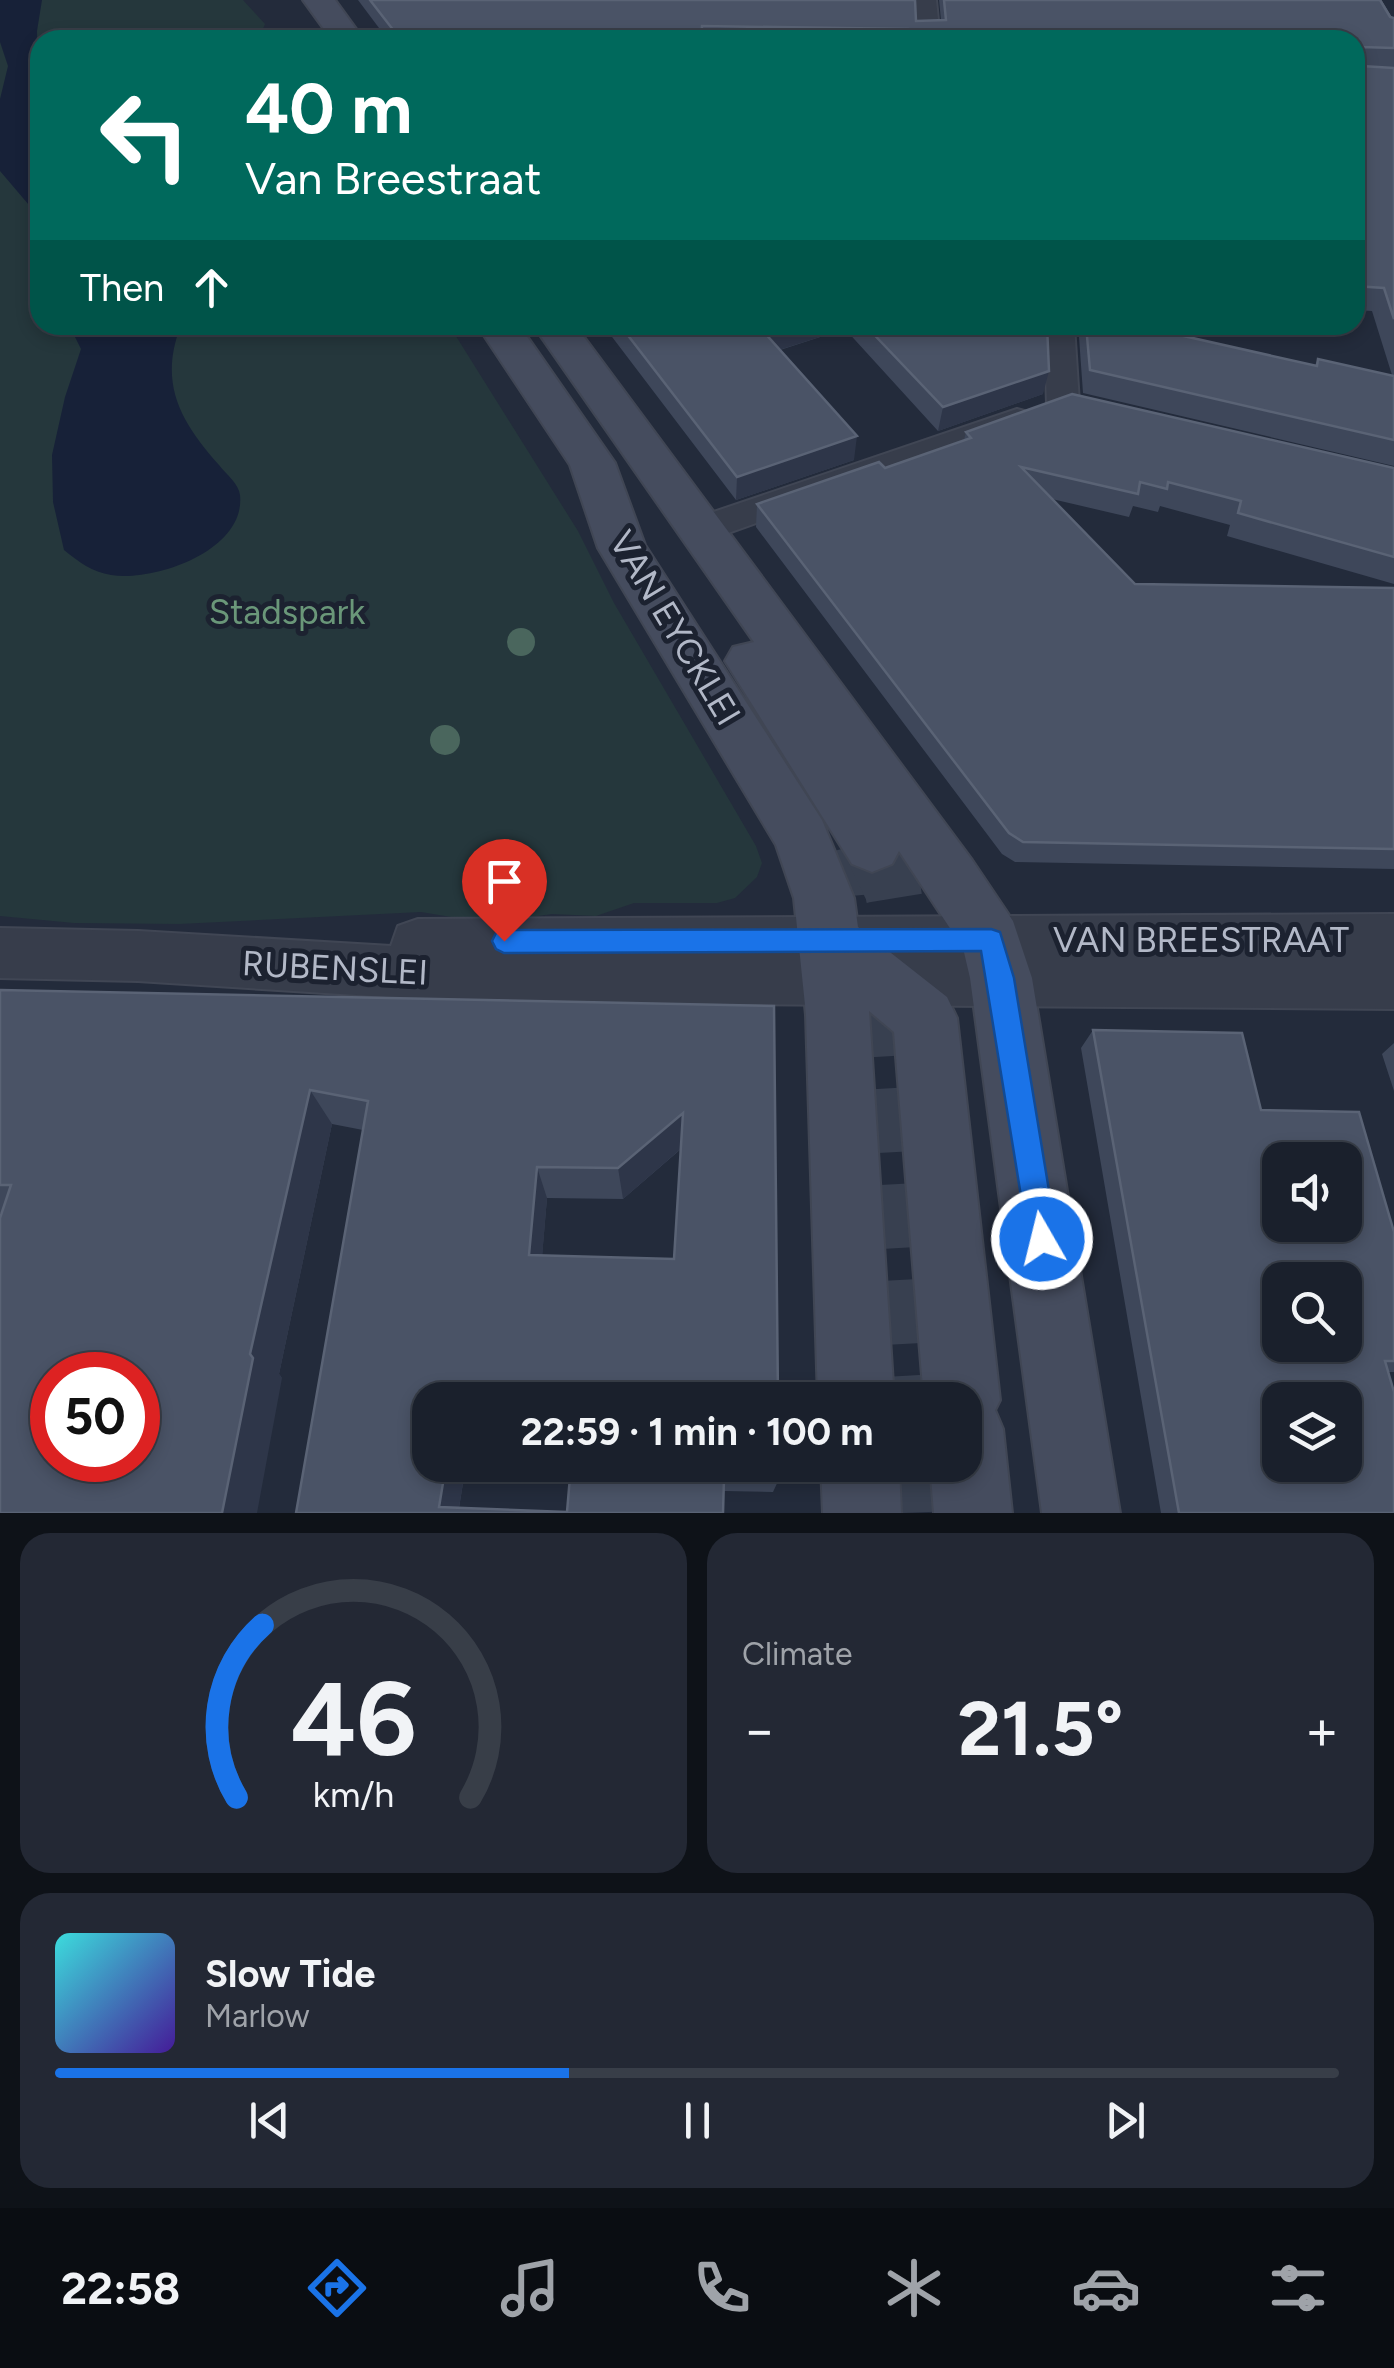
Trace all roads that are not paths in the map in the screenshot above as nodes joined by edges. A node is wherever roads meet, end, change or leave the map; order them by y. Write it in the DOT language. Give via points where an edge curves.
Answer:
graph roads {
  1 [pos="319,0"];
  2 [pos="925,0"];
  3 [pos="341,30"];
  4 [pos="927,30"];
  5 [pos="505,335"];
  6 [pos="561,335"];
  7 [pos="1060,335"];
  8 [pos="1063,403"];
  9 [pos="1102,412"];
  10 [pos="643,447"];
  11 [pos="702,529"];
  12 [pos="863,847"];
  13 [pos="1394,940"];
  14 [pos="0,953"];
  15 [pos="996,959"];
  16 [pos="846,966"];
  17 [pos="1394,983"];
  18 [pos="856,1382"];
  19 [pos="960,1382"];
  20 [pos="861,1482"];
  21 [pos="970,1482"];
  22 [pos="862,1513"];
  23 [pos="973,1513"];
  24 [pos="1081,1513"];
  1 -- 3 [label="main road"];
  2 -- 4 [label="street"];
  5 -- 16 [label="main road, VAN EYCKLEI" via="592,463 622,548 802,838"];
  6 -- 10 [label="main road, VAN EYCKLEI"];
  7 -- 8 [label="street"];
  8 -- 9 [label="street"];
  8 -- 11 [label="street"];
  10 -- 11 [label="main road, VAN EYCKLEI"];
  10 -- 12 [label="main road, VAN EYCKLEI" via="652,493 674,544 826,774"];
  11 -- 15 [label="main road, VAN EYCKLEI"];
  13 -- 15 [label="street, VAN BREESTRAAT"];
  14 -- 16 [label="street, RUBENSLEI" via="467,976"];
  15 -- 16 [label="street, VAN BREESTRAAT"];
  15 -- 17 [label="street, VAN BREESTRAAT"];
  15 -- 24 [label="main road"];
  16 -- 18 [label="main road, VAN EYCKLEI"];
  16 -- 19 [label="main road" via="925,1018"];
  20 -- 22 [label="main road"];
  21 -- 23 [label="main road"];
}
